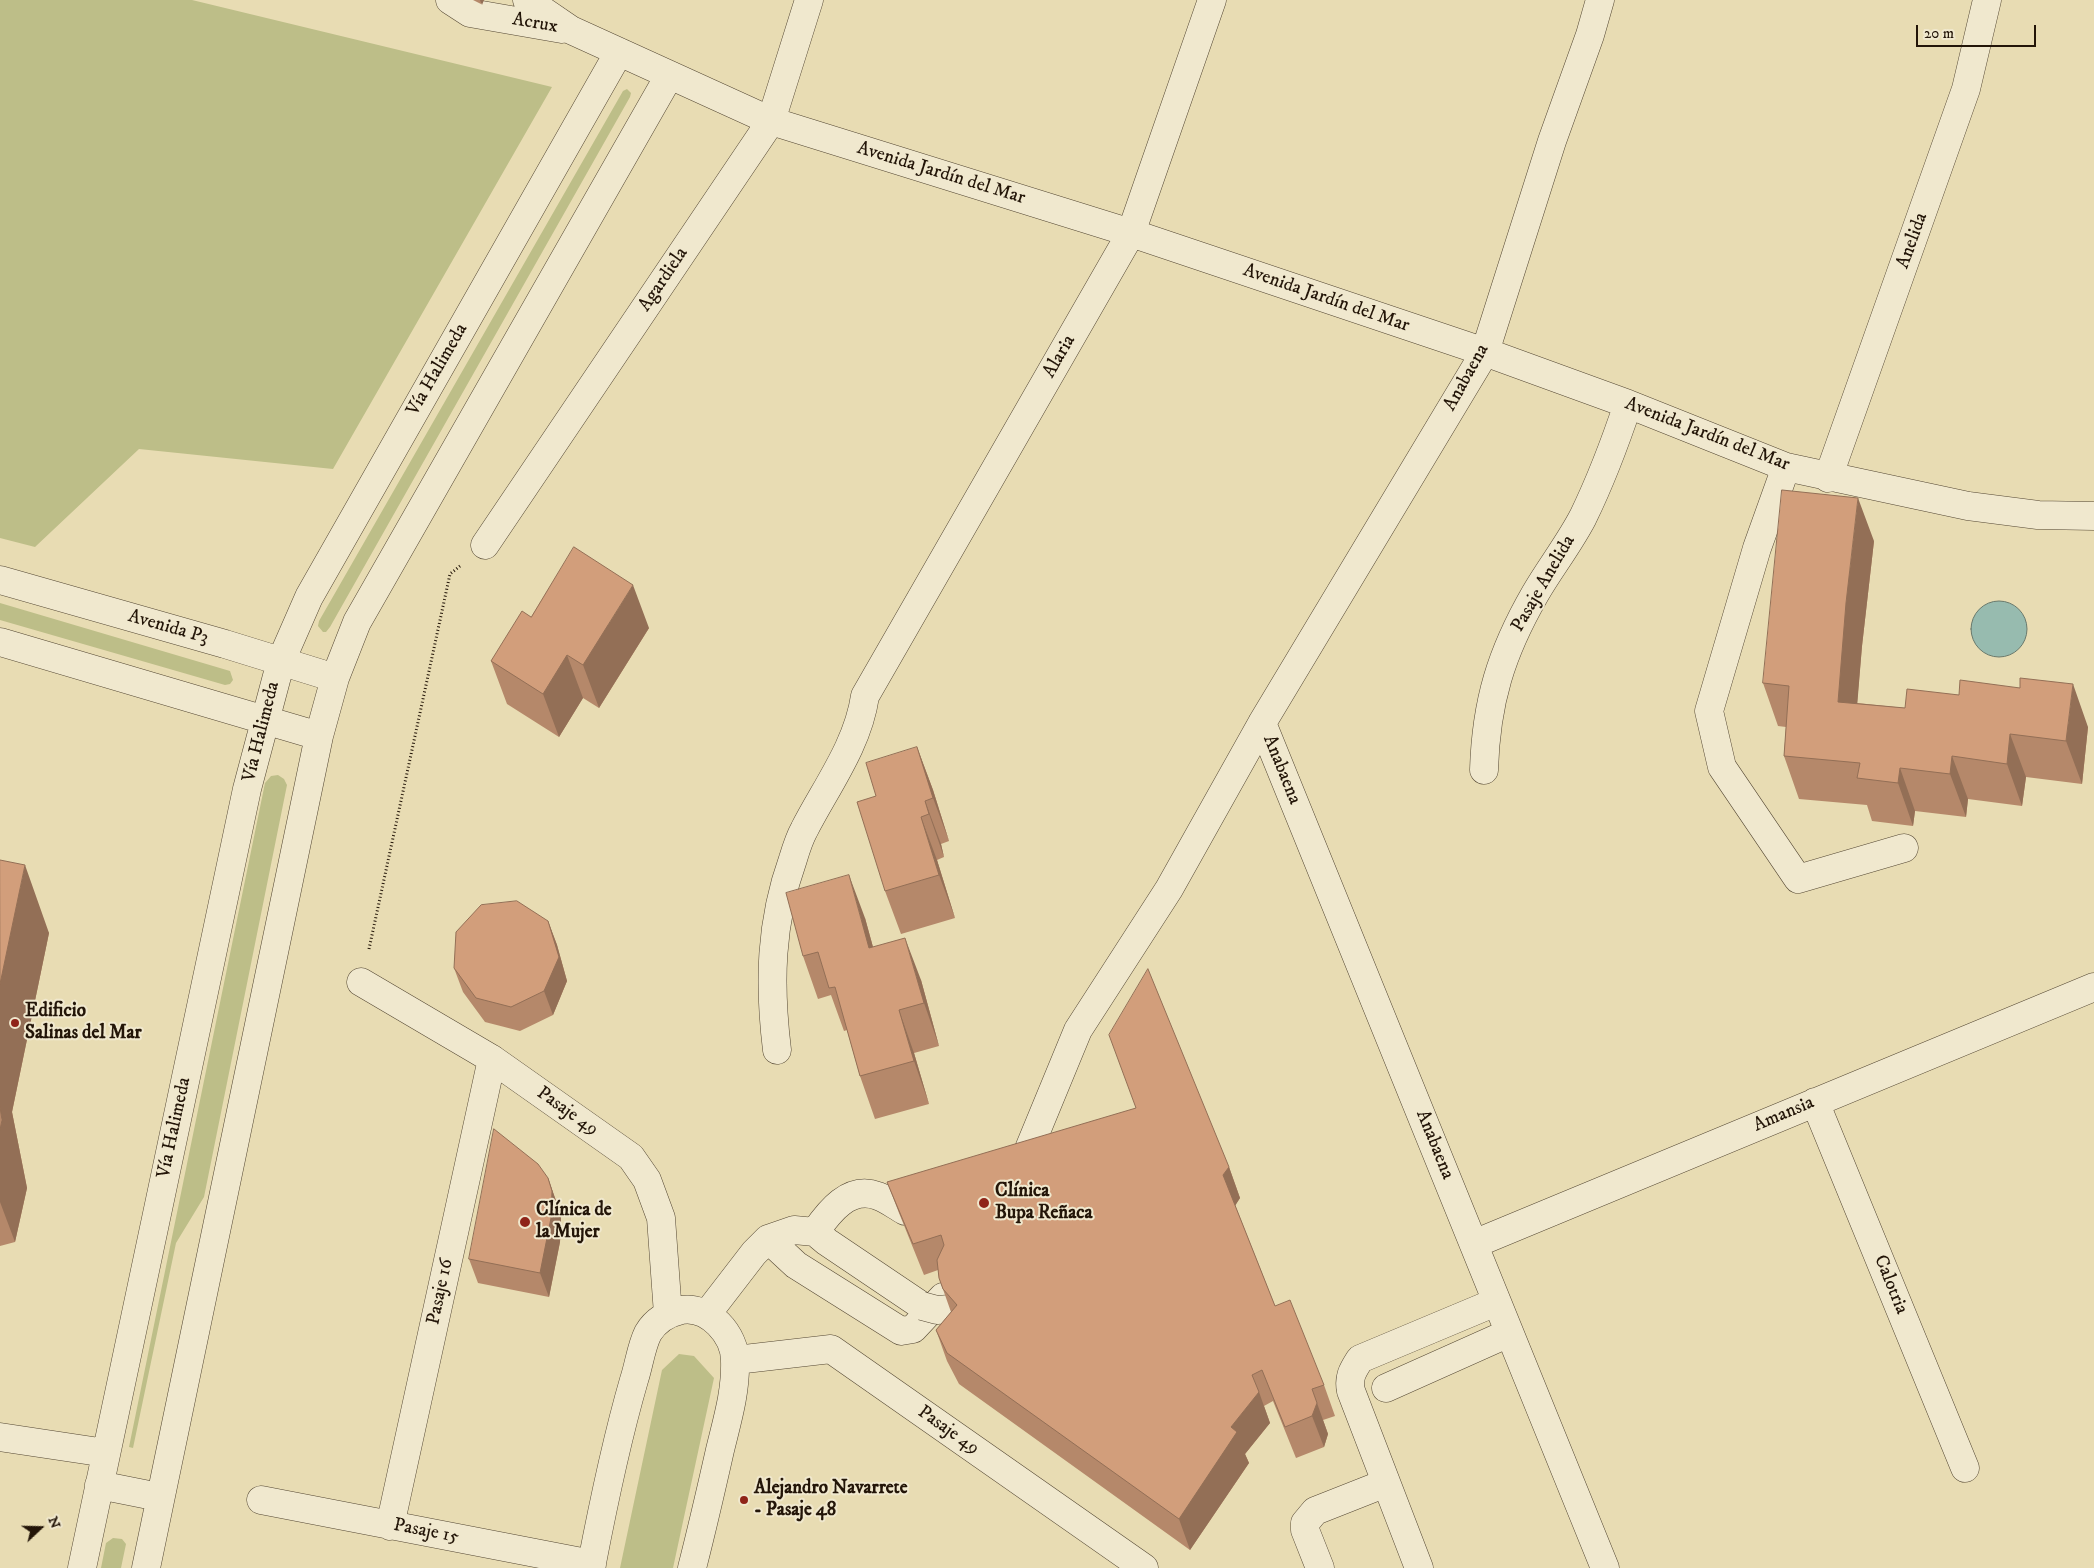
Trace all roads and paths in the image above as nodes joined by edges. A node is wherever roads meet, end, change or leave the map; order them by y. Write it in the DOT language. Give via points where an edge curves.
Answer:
graph roads {
  1 [pos="450,0"];
  2 [pos="527,0"];
  3 [pos="809,0"];
  4 [pos="1212,0"];
  5 [pos="1600,0"];
  6 [pos="1987,0"];
  7 [pos="571,30"];
  8 [pos="619,52"];
  9 [pos="669,76"];
  10 [pos="771,121"];
  11 [pos="1131,233"];
  12 [pos="1484,352"];
  13 [pos="1628,404"];
  14 [pos="1786,467"];
  15 [pos="1828,478"];
  16 [pos="2094,516"];
  17 [pos="485,545"];
  18 [pos="0,580"];
  19 [pos="0,642"];
  20 [pos="281,661"];
  21 [pos="336,678"];
  22 [pos="264,720"];
  23 [pos="1262,723"];
  24 [pos="319,736"];
  25 [pos="1484,770"];
  26 [pos="1904,848"];
  27 [pos="361,982"];
  28 [pos="2094,986"];
  29 [pos="777,1050"];
  30 [pos="492,1059"];
  31 [pos="1816,1102"];
  32 [pos="1017,1178"];
  33 [pos="905,1211"];
  34 [pos="815,1232"];
  35 [pos="768,1239"];
  36 [pos="1474,1244"];
  37 [pos="1496,1302"];
  38 [pos="668,1314"];
  39 [pos="707,1314"];
  40 [pos="1509,1332"];
  41 [pos="736,1360"];
  42 [pos="1386,1388"];
  43 [pos="0,1437"];
  44 [pos="106,1453"];
  45 [pos="1966,1468"];
  46 [pos="1386,1482"];
  47 [pos="99,1486"];
  48 [pos="159,1497"];
  49 [pos="261,1500"];
  50 [pos="390,1526"];
  51 [pos="592,1566"];
  52 [pos="82,1568"];
  53 [pos="146,1568"];
  54 [pos="692,1568"];
  55 [pos="1144,1568"];
  56 [pos="1320,1568"];
  57 [pos="1419,1568"];
  58 [pos="1605,1568"];
  1 -- 7 [label="street, Acrux" via="470,13"];
  2 -- 7 [label="street, Acrux"];
  3 -- 10 [label="street, Agardiela"];
  4 -- 11 [label="street, Alaria"];
  5 -- 12 [label="street, Anabaena"];
  6 -- 15 [label="street, Anelida" via="1966,89"];
  7 -- 8 [label="street, Avenida Jardín del Mar"];
  8 -- 9 [label="street, Avenida Jardín del Mar"];
  8 -- 20 [label="street, Vía Halimeda" via="308,597"];
  9 -- 10 [label="street, Avenida Jardín del Mar"];
  9 -- 21 [label="street" via="357,622"];
  10 -- 11 [label="street, Avenida Jardín del Mar"];
  10 -- 17 [label="street, Agardiela"];
  11 -- 12 [label="street, Avenida Jardín del Mar"];
  11 -- 29 [label="street, Alaria" via="866,696 854,737 802,833 786,876 776,921 771,968"];
  12 -- 13 [label="street, Avenida Jardín del Mar"];
  12 -- 23 [label="street, Anabaena"];
  13 -- 14 [label="street, Avenida Jardín del Mar"];
  13 -- 25 [label="street, Pasaje Anelida" via="1612,451 1582,518 1536,592 1501,663 1485,734"];
  14 -- 15 [label="street, Avenida Jardín del Mar"];
  14 -- 26 [label="street" via="1757,548 1709,711 1722,767 1798,879"];
  15 -- 16 [label="street, Avenida Jardín del Mar" via="1968,506 2038,516"];
  17 -- 27 [label="path" via="450,574"];
  18 -- 20 [label="street, Avenida P3"];
  19 -- 22 [label="street"];
  20 -- 21 [label="street, Avenida P3"];
  20 -- 22 [label="street, Vía Halimeda"];
  21 -- 24 [label="street"];
  22 -- 24 [label="street"];
  22 -- 44 [label="street, Vía Halimeda"];
  23 -- 32 [label="street, Anabaena" via="1169,889 1078,1030"];
  23 -- 36 [label="street, Anabaena"];
  24 -- 48 [label="street"];
  27 -- 30 [label="street, Pasaje 49"];
  28 -- 31 [label="street, Amansia"];
  30 -- 38 [label="street, Pasaje 49" via="631,1157 646,1180 661,1218"];
  30 -- 50 [label="street, Pasaje 16"];
  31 -- 36 [label="street, Amansia"];
  31 -- 45 [label="street, Calotria"];
  33 -- 34 [label="street" via="877,1195 862,1193 846,1198 831,1210"];
  34 -- 35 [label="street" via="794,1230"];
  34 -- 35 [label="street, bridge" via="922,1306 937,1310 949,1300 914,1330 901,1331 796,1265"];
  35 -- 39 [label="street"];
  36 -- 37 [label="street, Anabaena"];
  37 -- 40 [label="street, Anabaena"];
  37 -- 46 [label="street" via="1360,1359 1351,1372 1351,1391"];
  38 -- 39 [label="street" via="695,1309"];
  38 -- 51 [label="street" via="648,1333 627,1403"];
  39 -- 41 [label="street" via="725,1333"];
  40 -- 42 [label="street"];
  40 -- 58 [label="street, Anabaena"];
  41 -- 54 [label="street" via="734,1394"];
  41 -- 55 [label="street, Pasaje 49" via="831,1349"];
  43 -- 44 [label="street"];
  44 -- 47 [label="street, Vía Halimeda"];
  46 -- 56 [label="street" via="1315,1511 1308,1518 1305,1530"];
  46 -- 57 [label="street"];
  47 -- 48 [label="street"];
  47 -- 52 [label="street, Vía Halimeda"];
  48 -- 53 [label="street"];
  49 -- 50 [label="street, Pasaje 15"];
  50 -- 51 [label="street, Pasaje 15"];
}
